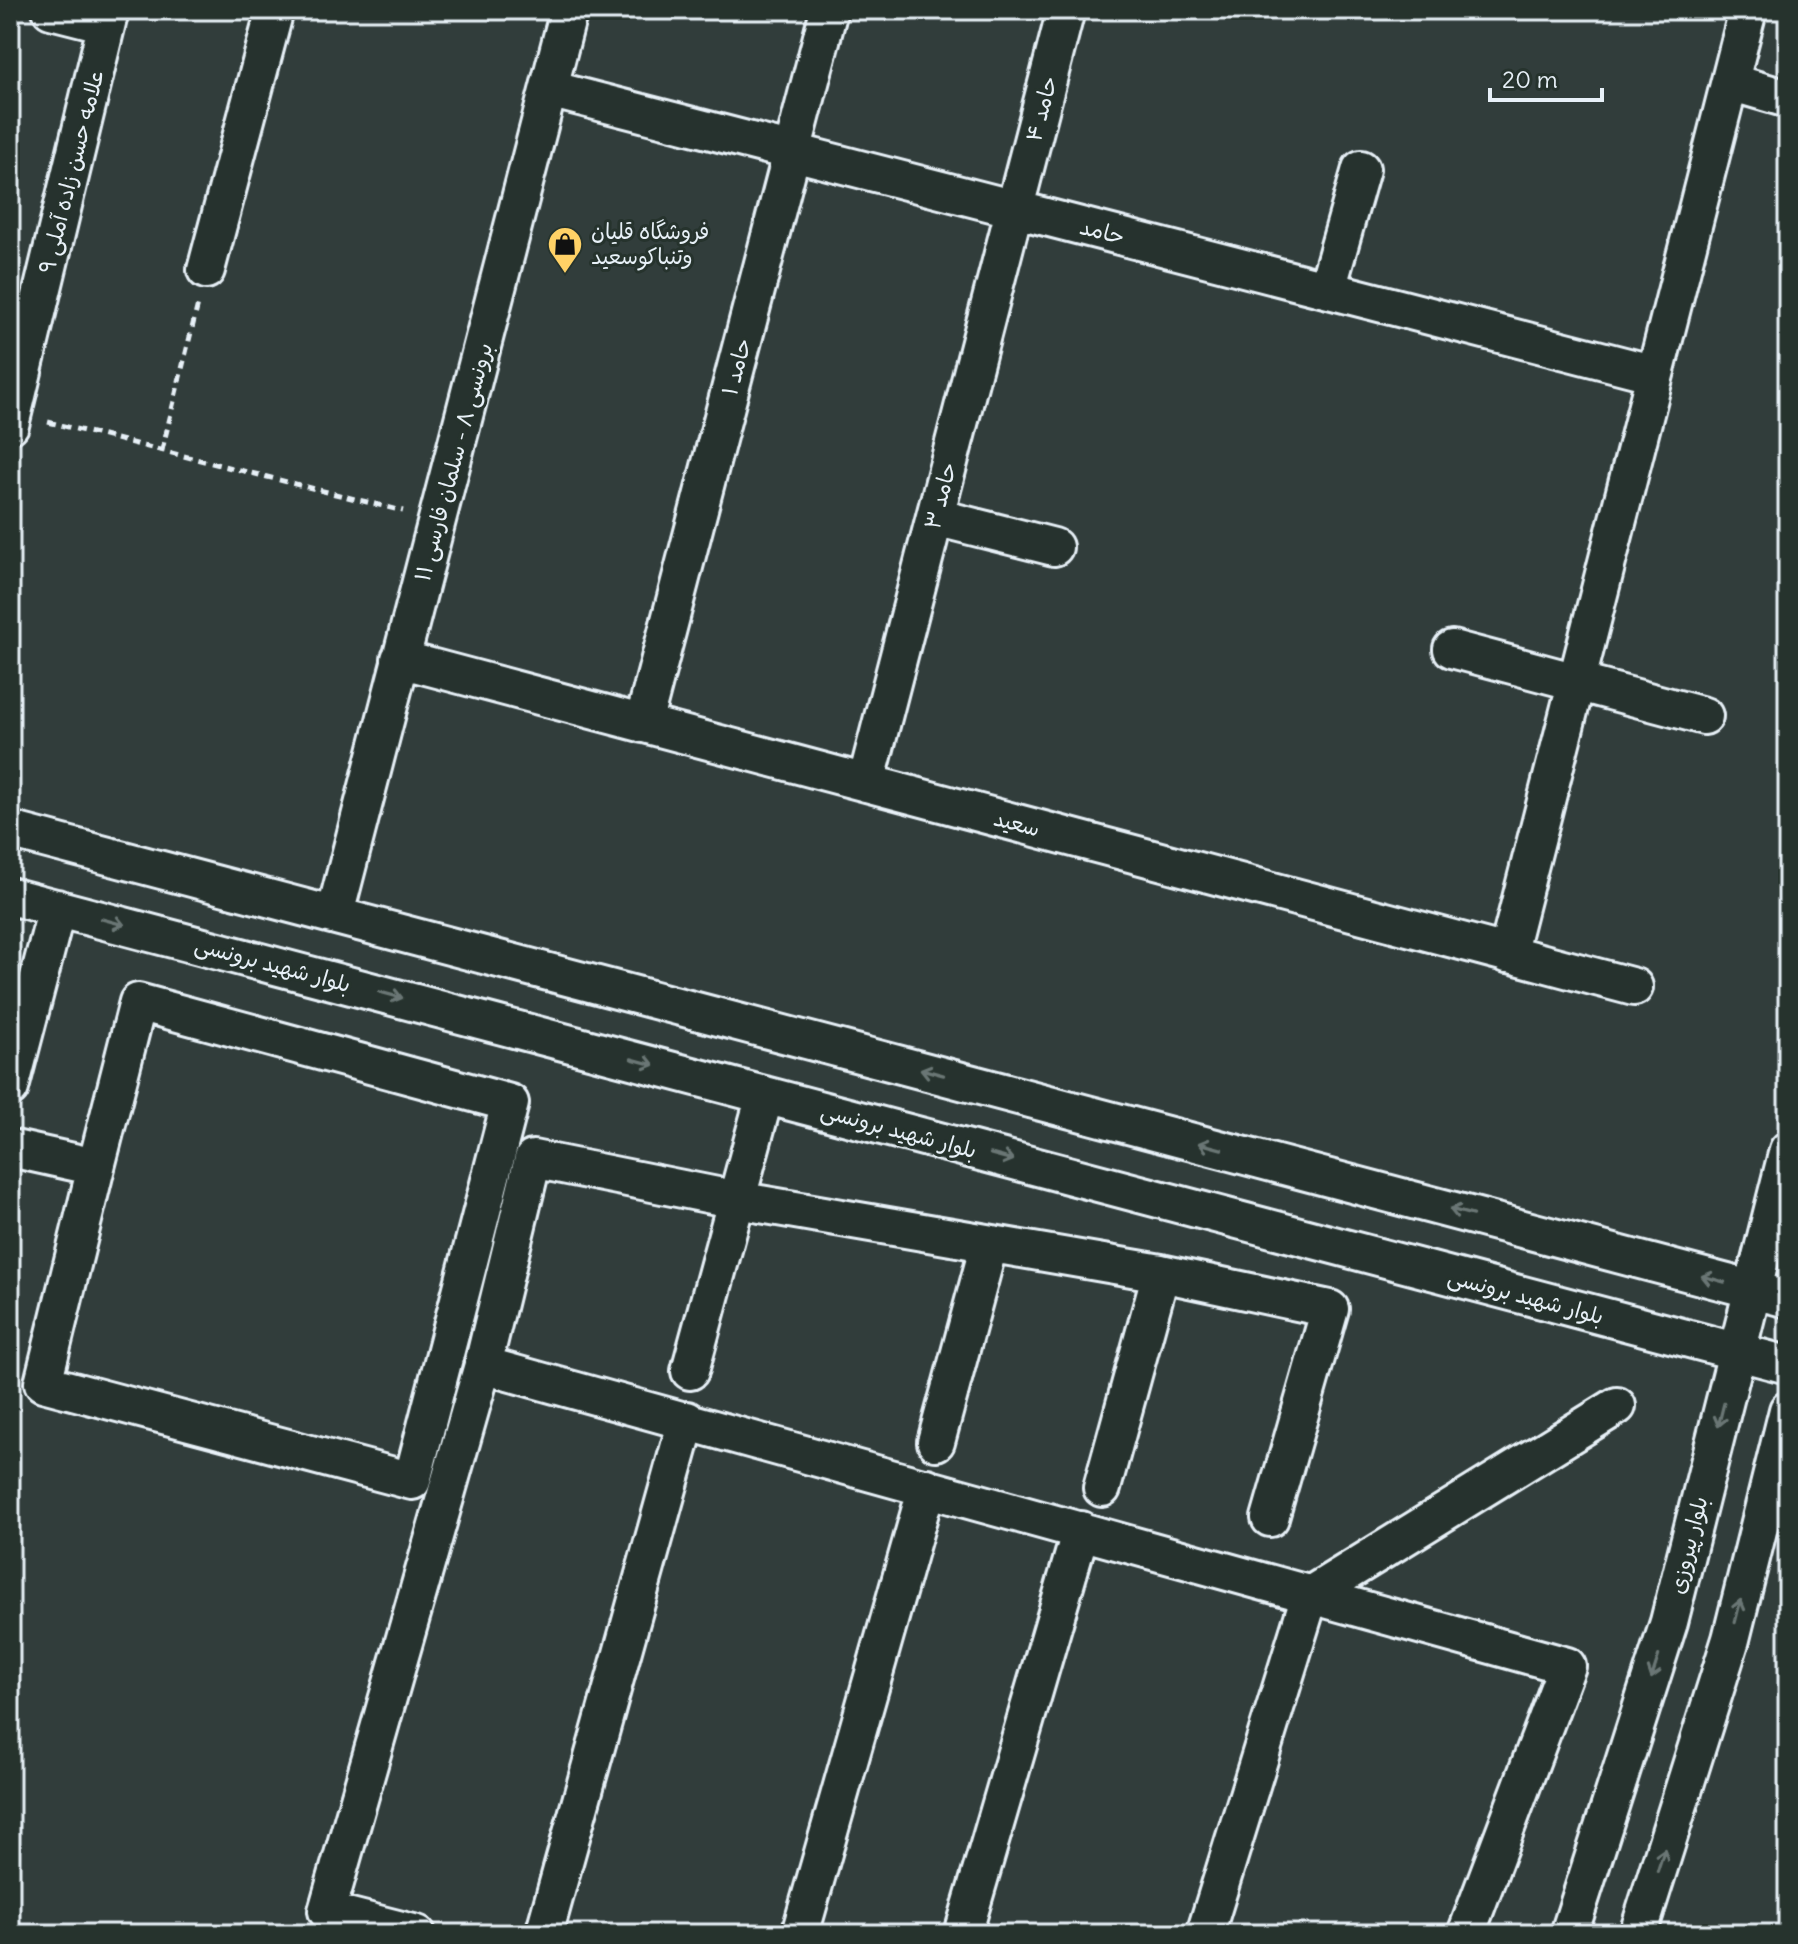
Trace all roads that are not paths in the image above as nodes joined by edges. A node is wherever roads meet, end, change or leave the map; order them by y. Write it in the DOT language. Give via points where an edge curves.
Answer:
graph roads {
  1 [pos="51,10"];
  2 [pos="275,10"];
  3 [pos="569,10"];
  4 [pos="829,10"];
  5 [pos="1066,10"];
  6 [pos="1748,10"];
  7 [pos="108,17"];
  8 [pos="1730,82"];
  9 [pos="549,89"];
  10 [pos="1788,99"];
  11 [pos="792,152"];
  12 [pos="1361,169"];
  13 [pos="1015,209"];
  14 [pos="206,270"];
  15 [pos="1327,289"];
  16 [pos="1655,374"];
  17 [pos="11,416"];
  18 [pos="935,517"];
  19 [pos="1054,547"];
  20 [pos="1452,649"];
  21 [pos="400,659"];
  22 [pos="1576,682"];
  23 [pos="1704,716"];
  24 [pos="643,724"];
  25 [pos="866,783"];
  26 [pos="10,830"];
  27 [pos="10,896"];
  28 [pos="57,908"];
  29 [pos="335,914"];
  30 [pos="1507,954"];
  31 [pos="1634,987"];
  32 [pos="10,1088"];
  33 [pos="765,1095"];
  34 [pos="10,1148"];
  35 [pos="1788,1150"];
  36 [pos="96,1167"];
  37 [pos="737,1200"];
  38 [pos="989,1245"];
  39 [pos="1161,1273"];
  40 [pos="1752,1290"];
  41 [pos="1788,1299"];
  42 [pos="1737,1352"];
  43 [pos="483,1365"];
  44 [pos="1788,1365"];
  45 [pos="690,1371"];
  46 [pos="1617,1406"];
  47 [pos="1788,1410"];
  48 [pos="687,1420"];
  49 [pos="936,1442"];
  50 [pos="927,1487"];
  51 [pos="1102,1488"];
  52 [pos="1270,1518"];
  53 [pos="1081,1530"];
  54 [pos="1310,1595"];
  55 [pos="417,1934"];
  56 [pos="544,1934"];
  57 [pos="800,1934"];
  58 [pos="963,1934"];
  59 [pos="1205,1934"];
  60 [pos="1466,1934"];
  61 [pos="1569,1934"];
  62 [pos="1638,1934"];
  1 -- 7 [label="street"];
  2 -- 14 [label="street"];
  3 -- 9 [label="street, برونسی ۸ - سلمان فارسی ۱۱"];
  4 -- 11 [label="street, حامد ۱"];
  5 -- 13 [label="street, حامد ۴"];
  6 -- 8 [label="street"];
  7 -- 17 [label="street, علامه حسن زاده آملی ۹"];
  8 -- 10 [label="street"];
  8 -- 16 [label="street"];
  9 -- 11 [label="street, حامد"];
  9 -- 21 [label="street, برونسی ۸ - سلمان فارسی ۱۱"];
  11 -- 13 [label="street, حامد"];
  11 -- 24 [label="street, حامد ۱"];
  12 -- 15 [label="street"];
  13 -- 15 [label="street, حامد"];
  13 -- 18 [label="street, حامد ۳"];
  15 -- 16 [label="street, حامد"];
  16 -- 22 [label="street"];
  18 -- 19 [label="street"];
  18 -- 25 [label="street, حامد ۳"];
  20 -- 22 [label="street"];
  21 -- 24 [label="street, سعید"];
  21 -- 29 [label="street, برونسی ۸ - سلمان فارسی ۱۱"];
  22 -- 23 [label="street"];
  22 -- 30 [label="street"];
  24 -- 25 [label="street, سعید"];
  25 -- 30 [label="street, سعید"];
  26 -- 29 [label="street"];
  27 -- 28 [label="street, بلوار شهید برونسی"];
  28 -- 32 [label="street"];
  28 -- 33 [label="street, بلوار شهید برونسی, one-way"];
  40 -- 29 [label="street, one-way"];
  30 -- 31 [label="street, سعید"];
  33 -- 37 [label="street"];
  33 -- 42 [label="street, بلوار شهید برونسی, one-way"];
  34 -- 36 [label="street"];
  35 -- 40 [label="street, بلوار پیروزی"];
  36 -- 36 [label="street" via="138,1002 510,1103 412,1481 43,1383"];
  37 -- 38 [label="street"];
  37 -- 43 [label="street" via="533,1159"];
  37 -- 45 [label="street"];
  38 -- 39 [label="street"];
  38 -- 49 [label="street"];
  39 -- 51 [label="street"];
  39 -- 52 [label="street" via="1330,1309"];
  40 -- 41 [label="street"];
  40 -- 42 [label="street, بلوار پیروزی"];
  42 -- 44 [label="street, بلوار شهید برونسی"];
  42 -- 61 [label="street, بلوار پیروزی, one-way" via="1669,1622"];
  43 -- 48 [label="street"];
  43 -- 55 [label="street" via="327,1911"];
  46 -- 54 [label="street"];
  62 -- 47 [label="street, one-way" via="1731,1639"];
  48 -- 50 [label="street"];
  48 -- 56 [label="street"];
  50 -- 53 [label="street"];
  50 -- 57 [label="street"];
  53 -- 54 [label="street"];
  53 -- 58 [label="street"];
  54 -- 59 [label="street"];
  54 -- 60 [label="street" via="1567,1666"];
}
